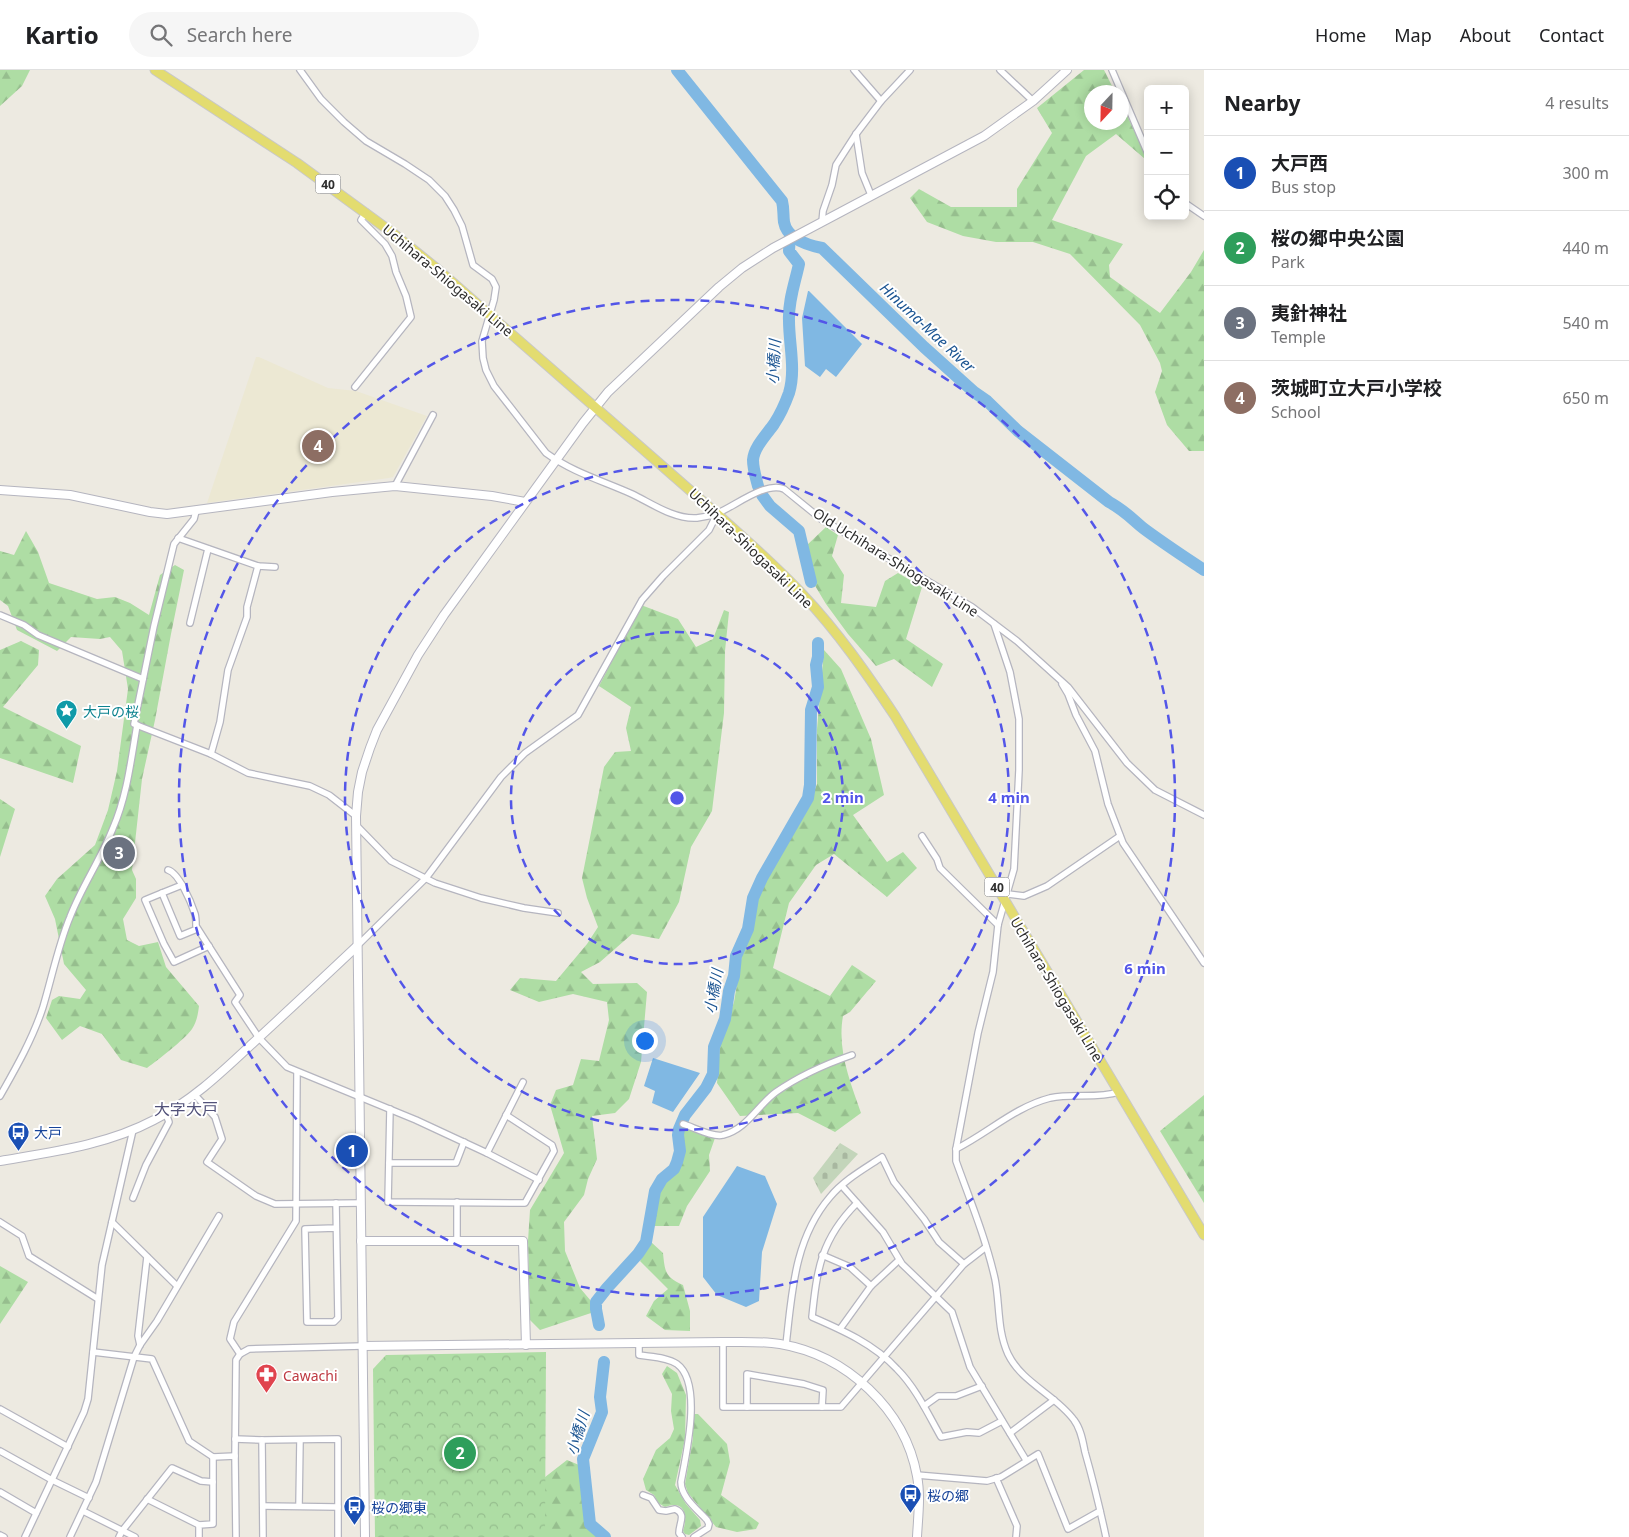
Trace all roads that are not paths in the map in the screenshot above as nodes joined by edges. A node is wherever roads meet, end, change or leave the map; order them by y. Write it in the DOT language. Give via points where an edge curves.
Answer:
graph roads {
  1 [pos="155,70"];
  2 [pos="300,70"];
  3 [pos="854,70"];
  4 [pos="910,70"];
  5 [pos="1000,70"];
  6 [pos="1067,70"];
  7 [pos="1112,70"];
  8 [pos="882,101"];
  9 [pos="1032,101"];
  10 [pos="856,134"];
  11 [pos="1144,145"];
  12 [pos="871,195"];
  13 [pos="1189,206"];
  14 [pos="366,212"];
  15 [pos="1204,216"];
  16 [pos="820,223"];
  17 [pos="490,315"];
  18 [pos="354,387"];
  19 [pos="595,407"];
  20 [pos="433,415"];
  21 [pos="556,461"];
  22 [pos="395,486"];
  23 [pos="0,490"];
  24 [pos="525,502"];
  25 [pos="196,511"];
  26 [pos="717,514"];
  27 [pos="178,538"];
  28 [pos="208,549"];
  29 [pos="258,566"];
  30 [pos="275,567"];
  31 [pos="0,615"];
  32 [pos="190,623"];
  33 [pos="994,623"];
  34 [pos="1058,678"];
  35 [pos="143,680"];
  36 [pos="137,725"];
  37 [pos="211,754"];
  38 [pos="1204,815"];
  39 [pos="356,816"];
  40 [pos="356,825"];
  41 [pos="922,836"];
  42 [pos="1120,836"];
  43 [pos="168,870"];
  44 [pos="426,878"];
  45 [pos="182,884"];
  46 [pos="162,893"];
  47 [pos="1007,898"];
  48 [pos="558,913"];
  49 [pos="998,925"];
  50 [pos="197,929"];
  51 [pos="209,946"];
  52 [pos="356,947"];
  53 [pos="1204,963"];
  54 [pos="259,1038"];
  55 [pos="852,1055"];
  56 [pos="297,1073"];
  57 [pos="523,1082"];
  58 [pos="1119,1092"];
  59 [pos="194,1095"];
  60 [pos="0,1096"];
  61 [pos="358,1097"];
  62 [pos="390,1109"];
  63 [pos="166,1114"];
  64 [pos="506,1116"];
  65 [pos="683,1124"];
  66 [pos="132,1130"];
  67 [pos="464,1142"];
  68 [pos="956,1148"];
  69 [pos="488,1153"];
  70 [pos="0,1161"];
  71 [pos="389,1163"];
  72 [pos="539,1180"];
  73 [pos="842,1186"];
  74 [pos="133,1198"];
  75 [pos="457,1202"];
  76 [pos="336,1203"];
  77 [pos="360,1203"];
  78 [pos="857,1203"];
  79 [pos="296,1204"];
  80 [pos="220,1216"];
  81 [pos="0,1222"];
  82 [pos="112,1222"];
  83 [pos="336,1228"];
  84 [pos="1204,1234"];
  85 [pos="361,1241"];
  86 [pos="457,1241"];
  87 [pos="986,1247"];
  88 [pos="822,1255"];
  89 [pos="146,1257"];
  90 [pos="899,1260"];
  91 [pos="964,1264"];
  92 [pos="177,1286"];
  93 [pos="871,1286"];
  94 [pos="936,1296"];
  95 [pos="98,1299"];
  96 [pos="840,1329"];
  97 [pos="722,1342"];
  98 [pos="639,1344"];
  99 [pos="140,1345"];
  100 [pos="526,1345"];
  101 [pos="363,1346"];
  102 [pos="786,1346"];
  103 [pos="94,1352"];
  104 [pos="240,1354"];
  105 [pos="134,1357"];
  106 [pos="883,1357"];
  107 [pos="862,1382"];
  108 [pos="982,1386"];
  109 [pos="1054,1400"];
  110 [pos="924,1406"];
  111 [pos="747,1407"];
  112 [pos="822,1407"];
  113 [pos="0,1409"];
  114 [pos="1002,1421"];
  115 [pos="1010,1433"];
  116 [pos="235,1439"];
  117 [pos="262,1440"];
  118 [pos="300,1440"];
  119 [pos="68,1447"];
  120 [pos="0,1451"];
  121 [pos="235,1456"];
  122 [pos="213,1457"];
  123 [pos="1026,1460"];
  124 [pos="917,1475"];
  125 [pos="996,1478"];
  126 [pos="52,1480"];
  127 [pos="212,1482"];
  128 [pos="0,1492"];
  129 [pos="643,1495"];
  130 [pos="89,1498"];
  131 [pos="147,1499"];
  132 [pos="262,1506"];
  133 [pos="299,1506"];
  134 [pos="338,1507"];
  135 [pos="82,1511"];
  136 [pos="1100,1511"];
  137 [pos="36,1513"];
  138 [pos="199,1525"];
  139 [pos="121,1534"];
  140 [pos="0,1535"];
  141 [pos="4,1537"];
  142 [pos="25,1537"];
  143 [pos="70,1537"];
  144 [pos="135,1537"];
  145 [pos="200,1537"];
  146 [pos="236,1537"];
  147 [pos="263,1537"];
  148 [pos="338,1537"];
  149 [pos="364,1537"];
  150 [pos="682,1537"];
  151 [pos="694,1537"];
  152 [pos="917,1537"];
  153 [pos="1016,1537"];
  154 [pos="1106,1537"];
  1 -- 14 [label="main road, Uchihara-Shiogasaki Line / 40" via="298,163"];
  2 -- 17 [label="street, Old Uchihara-Shiogasaki Line" via="344,122 366,141 429,180 445,196 462,226 473,265 492,279 496,287"];
  3 -- 8 [label="street"];
  4 -- 8 [label="street"];
  5 -- 9 [label="street"];
  6 -- 9 [label="street"];
  7 -- 11 [label="street"];
  8 -- 10 [label="street"];
  9 -- 12 [label="street" via="971,144"];
  10 -- 12 [label="street" via="862,173"];
  10 -- 16 [label="street" via="836,165"];
  12 -- 16 [label="street"];
  13 -- 15 [label="street"];
  14 -- 17 [label="main road, Uchihara-Shiogasaki Line / 40"];
  14 -- 18 [label="street" via="361,220 385,244 392,256 411,317"];
  16 -- 19 [label="street" via="742,268 627,372"];
  17 -- 19 [label="main road, Uchihara-Shiogasaki Line / 40"];
  17 -- 21 [label="street, Old Uchihara-Shiogasaki Line" via="482,348 489,379 542,448"];
  19 -- 21 [label="street"];
  19 -- 26 [label="main road, Uchihara-Shiogasaki Line / 40"];
  20 -- 22 [label="street"];
  21 -- 24 [label="street"];
  21 -- 26 [label="street, Old Uchihara-Shiogasaki Line" via="676,514 695,518"];
  22 -- 24 [label="street"];
  22 -- 25 [label="street"];
  23 -- 25 [label="street" via="70,495 158,513"];
  24 -- 39 [label="street" via="413,663 370,748 359,785"];
  25 -- 27 [label="street" via="194,519"];
  26 -- 33 [label="street, Old Uchihara-Shiogasaki Line" via="778,486 821,519"];
  26 -- 44 [label="street" via="709,530 642,600 578,715 525,753 501,777"];
  26 -- 47 [label="main road, Uchihara-Shiogasaki Line / 40" via="804,596 855,657"];
  27 -- 28 [label="street"];
  27 -- 35 [label="street"];
  28 -- 29 [label="street"];
  28 -- 32 [label="street"];
  29 -- 30 [label="street"];
  29 -- 37 [label="street" via="247,617 228,670"];
  31 -- 35 [label="street"];
  33 -- 34 [label="street, Old Uchihara-Shiogasaki Line"];
  33 -- 47 [label="street" via="1010,672 1019,719 1015,860"];
  34 -- 38 [label="street, Old Uchihara-Shiogasaki Line" via="1128,763 1155,790"];
  34 -- 42 [label="street" via="1095,751"];
  35 -- 36 [label="street" via="134,724"];
  36 -- 37 [label="street"];
  36 -- 60 [label="street" via="114,828 72,910 36,1024"];
  37 -- 39 [label="street" via="248,773 310,786"];
  39 -- 40 [label="street"];
  40 -- 44 [label="street" via="391,861"];
  40 -- 52 [label="street"];
  41 -- 49 [label="street" via="940,868"];
  42 -- 47 [label="street" via="1048,886 1024,896"];
  42 -- 53 [label="street"];
  43 -- 45 [label="street" via="173,871"];
  44 -- 48 [label="street" via="481,898"];
  44 -- 52 [label="street"];
  45 -- 46 [label="street"];
  45 -- 50 [label="street" via="196,916"];
  46 -- 50 [label="street" via="180,936"];
  46 -- 51 [label="street" via="145,900 174,962"];
  47 -- 49 [label="street"];
  47 -- 58 [label="main road, Uchihara-Shiogasaki Line / 40"];
  49 -- 68 [label="street" via="992,972"];
  50 -- 51 [label="street"];
  51 -- 54 [label="street" via="240,995 235,1002"];
  52 -- 54 [label="street"];
  52 -- 61 [label="street"];
  54 -- 56 [label="street" via="287,1068"];
  54 -- 59 [label="street"];
  55 -- 65 [label="street" via="831,1062 776,1093 743,1126 723,1136"];
  56 -- 61 [label="street"];
  56 -- 79 [label="street"];
  57 -- 64 [label="street"];
  58 -- 68 [label="street" via="1051,1098 1025,1107"];
  58 -- 84 [label="main road, Uchihara-Shiogasaki Line / 40"];
  59 -- 63 [label="street"];
  59 -- 79 [label="street" via="214,1117 222,1139 207,1162 256,1196 275,1204"];
  61 -- 62 [label="street"];
  61 -- 77 [label="street"];
  62 -- 67 [label="street"];
  62 -- 71 [label="street"];
  63 -- 66 [label="street"];
  63 -- 74 [label="street" via="169,1122"];
  64 -- 69 [label="street"];
  64 -- 72 [label="street" via="552,1145 554,1151"];
  66 -- 70 [label="street" via="81,1146"];
  66 -- 82 [label="street"];
  67 -- 69 [label="street"];
  67 -- 71 [label="street" via="456,1163"];
  68 -- 87 [label="street" via="956,1160"];
  69 -- 72 [label="street"];
  71 -- 75 [label="street" via="388,1202"];
  72 -- 75 [label="street" via="525,1203"];
  73 -- 78 [label="street"];
  73 -- 91 [label="street" via="882,1156 894,1182 939,1242"];
  73 -- 102 [label="street" via="830,1197 811,1225 803,1244 794,1273"];
  75 -- 86 [label="street"];
  76 -- 77 [label="street"];
  76 -- 79 [label="street"];
  76 -- 83 [label="street"];
  77 -- 85 [label="street"];
  78 -- 88 [label="street" via="829,1238"];
  78 -- 90 [label="street" via="883,1232"];
  79 -- 104 [label="street" via="296,1221 234,1322 230,1339"];
  80 -- 92 [label="street"];
  81 -- 95 [label="street" via="22,1236 29,1256"];
  82 -- 89 [label="street"];
  82 -- 95 [label="street"];
  83 -- 83 [label="street" via="338,1318 334,1322 307,1322 305,1229"];
  85 -- 86 [label="street"];
  85 -- 101 [label="street"];
  86 -- 100 [label="street" via="523,1241"];
  87 -- 91 [label="street"];
  87 -- 109 [label="street" via="1008,1355 1022,1373"];
  88 -- 93 [label="street" via="850,1267"];
  88 -- 96 [label="street" via="815,1280 812,1317"];
  89 -- 92 [label="street"];
  89 -- 99 [label="street" via="138,1336"];
  90 -- 93 [label="street"];
  90 -- 94 [label="street"];
  91 -- 94 [label="street"];
  92 -- 99 [label="street"];
  93 -- 96 [label="street"];
  94 -- 106 [label="street"];
  94 -- 108 [label="street" via="952,1312 970,1367"];
  95 -- 103 [label="street"];
  96 -- 106 [label="street"];
  97 -- 98 [label="street"];
  97 -- 102 [label="street"];
  97 -- 111 [label="street" via="723,1407"];
  98 -- 100 [label="street"];
  98 -- 151 [label="street" via="640,1355 669,1360 679,1366 691,1393 690,1439 680,1482 685,1496 709,1524"];
  99 -- 105 [label="street"];
  100 -- 101 [label="street"];
  101 -- 104 [label="street" via="249,1349"];
  101 -- 149 [label="street"];
  102 -- 107 [label="street" via="828,1360"];
  103 -- 105 [label="street"];
  103 -- 119 [label="street" via="88,1399"];
  104 -- 116 [label="street" via="236,1360"];
  105 -- 122 [label="street" via="152,1359 189,1441"];
  105 -- 130 [label="street"];
  106 -- 107 [label="street"];
  106 -- 110 [label="street" via="898,1369"];
  107 -- 112 [label="street" via="841,1406"];
  107 -- 124 [label="street" via="897,1425"];
  108 -- 110 [label="street" via="956,1396 938,1396"];
  108 -- 114 [label="street"];
  109 -- 115 [label="street"];
  109 -- 136 [label="street" via="1075,1421 1080,1432"];
  110 -- 114 [label="street" via="941,1437 979,1433"];
  111 -- 112 [label="street"];
  111 -- 112 [label="street" via="747,1374 823,1390"];
  113 -- 119 [label="street"];
  114 -- 115 [label="street"];
  115 -- 123 [label="street"];
  116 -- 117 [label="street"];
  116 -- 121 [label="street"];
  117 -- 118 [label="street"];
  117 -- 132 [label="street"];
  118 -- 133 [label="street"];
  118 -- 134 [label="street" via="338,1439"];
  119 -- 126 [label="street"];
  120 -- 126 [label="street"];
  121 -- 122 [label="street"];
  121 -- 146 [label="street"];
  122 -- 127 [label="street"];
  123 -- 125 [label="street"];
  123 -- 136 [label="street" via="1038,1454 1068,1529"];
  124 -- 125 [label="street" via="988,1481"];
  124 -- 152 [label="street"];
  125 -- 153 [label="street" via="1017,1526"];
  126 -- 130 [label="street"];
  126 -- 137 [label="street"];
  127 -- 131 [label="street" via="201,1481 172,1468"];
  127 -- 138 [label="street" via="213,1524"];
  128 -- 137 [label="street"];
  129 -- 150 [label="street" via="652,1498 659,1510 675,1509 680,1512 682,1519 678,1533"];
  130 -- 135 [label="street"];
  131 -- 138 [label="street"];
  131 -- 139 [label="street"];
  132 -- 133 [label="street"];
  132 -- 147 [label="street"];
  133 -- 134 [label="street"];
  134 -- 148 [label="street"];
  135 -- 139 [label="street"];
  135 -- 143 [label="street"];
  136 -- 154 [label="street"];
  137 -- 142 [label="street"];
  138 -- 145 [label="street"];
  139 -- 144 [label="street"];
  140 -- 141 [label="street"];
}
